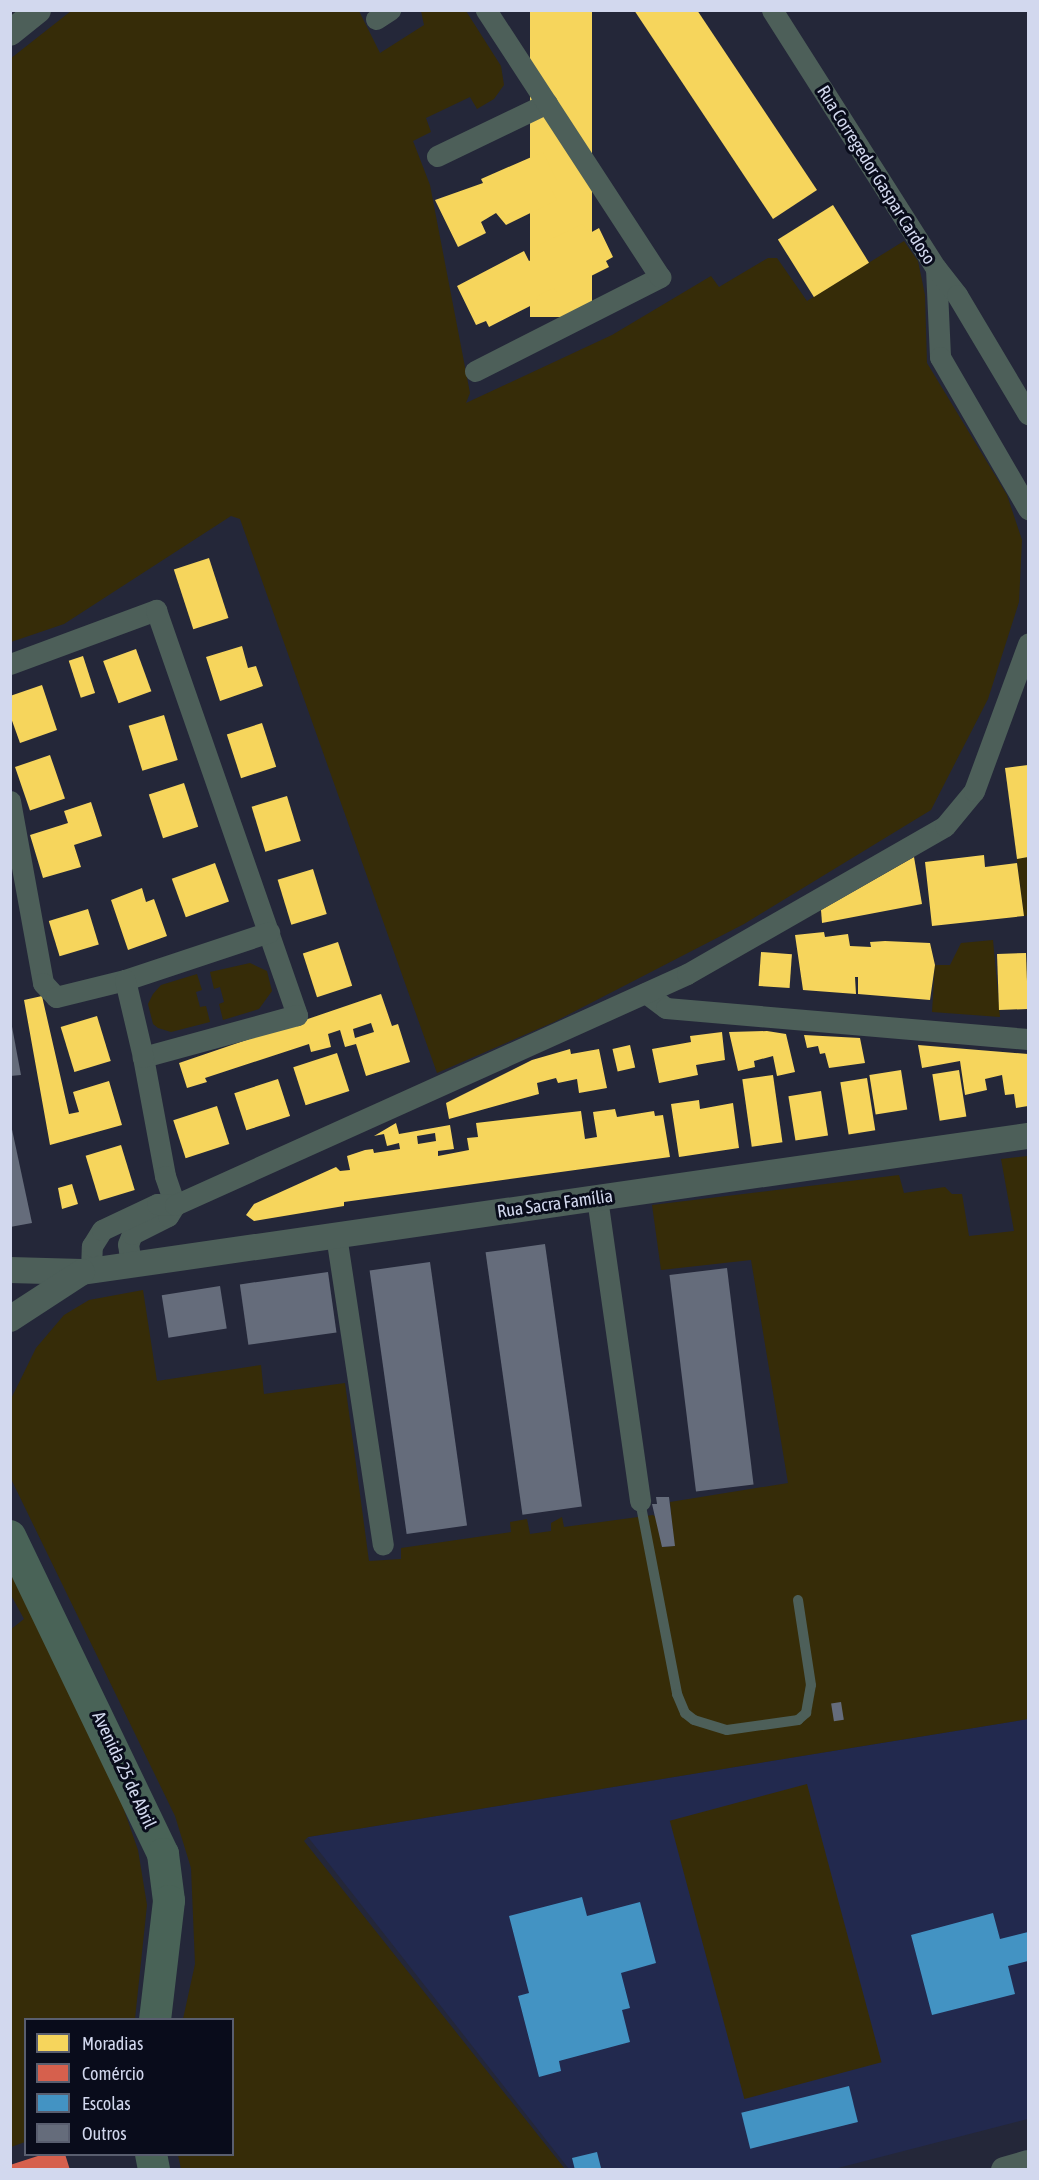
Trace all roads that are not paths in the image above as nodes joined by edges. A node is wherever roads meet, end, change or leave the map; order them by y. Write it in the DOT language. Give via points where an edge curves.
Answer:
graph roads {
  1 [pos="38,10"];
  2 [pos="486,10"];
  3 [pos="772,10"];
  4 [pos="10,33"];
  5 [pos="547,103"];
  6 [pos="437,156"];
  7 [pos="936,268"];
  8 [pos="475,371"];
  9 [pos="1029,414"];
  10 [pos="1029,508"];
  11 [pos="1029,644"];
  12 [pos="10,664"];
  13 [pos="10,801"];
  14 [pos="269,932"];
  15 [pos="125,980"];
  16 [pos="646,993"];
  17 [pos="1029,1039"];
  18 [pos="143,1057"];
  19 [pos="1029,1136"];
  20 [pos="597,1198"];
  21 [pos="175,1205"];
  22 [pos="336,1235"];
  23 [pos="131,1265"];
  24 [pos="10,1270"];
  25 [pos="86,1271"];
  26 [pos="10,1319"];
  27 [pos="640,1501"];
  28 [pos="10,1536"];
  29 [pos="383,1544"];
  30 [pos="798,1600"];
  31 [pos="155,2018"];
  32 [pos="1029,2163"];
  33 [pos="1004,2169"];
  1 -- 4 [label="street"];
  2 -- 5 [label="street"];
  3 -- 7 [label="street, Rua Corregedor Gaspar Cardoso"];
  5 -- 6 [label="street"];
  5 -- 8 [label="street" via="660,277"];
  7 -- 9 [label="street" via="957,295"];
  7 -- 10 [label="street, Rua Corregedor Gaspar Cardoso" via="940,357"];
  11 -- 16 [label="street" via="974,791 945,826 822,900"];
  12 -- 14 [label="street" via="156,610"];
  13 -- 15 [label="street" via="43,982 56,997"];
  14 -- 15 [label="street"];
  14 -- 18 [label="street" via="297,1015"];
  15 -- 18 [label="street"];
  16 -- 17 [label="street" via="666,1008"];
  16 -- 21 [label="street"];
  18 -- 21 [label="street" via="165,1176"];
  19 -- 20 [label="street, Rua Sacra Família"];
  20 -- 22 [label="street, Rua Sacra Família"];
  20 -- 27 [label="street"];
  21 -- 23 [label="street" via="168,1216 132,1234 128,1244"];
  21 -- 25 [label="street" via="157,1204 102,1230 92,1246"];
  22 -- 23 [label="street, Rua Sacra Família"];
  22 -- 29 [label="street"];
  23 -- 25 [label="street, Rua Sacra Família"];
  24 -- 25 [label="street, Rua Sacra Família"];
  25 -- 26 [label="street, Rua Sacra Família"];
  27 -- 30 [label="lane" via="677,1694 685,1713 694,1720 727,1730 798,1720 806,1713 811,1685"];
  28 -- 31 [label="main road, Avenida 25 de Abril" via="163,1854 170,1901"];
  32 -- 33 [label="street"];
}
